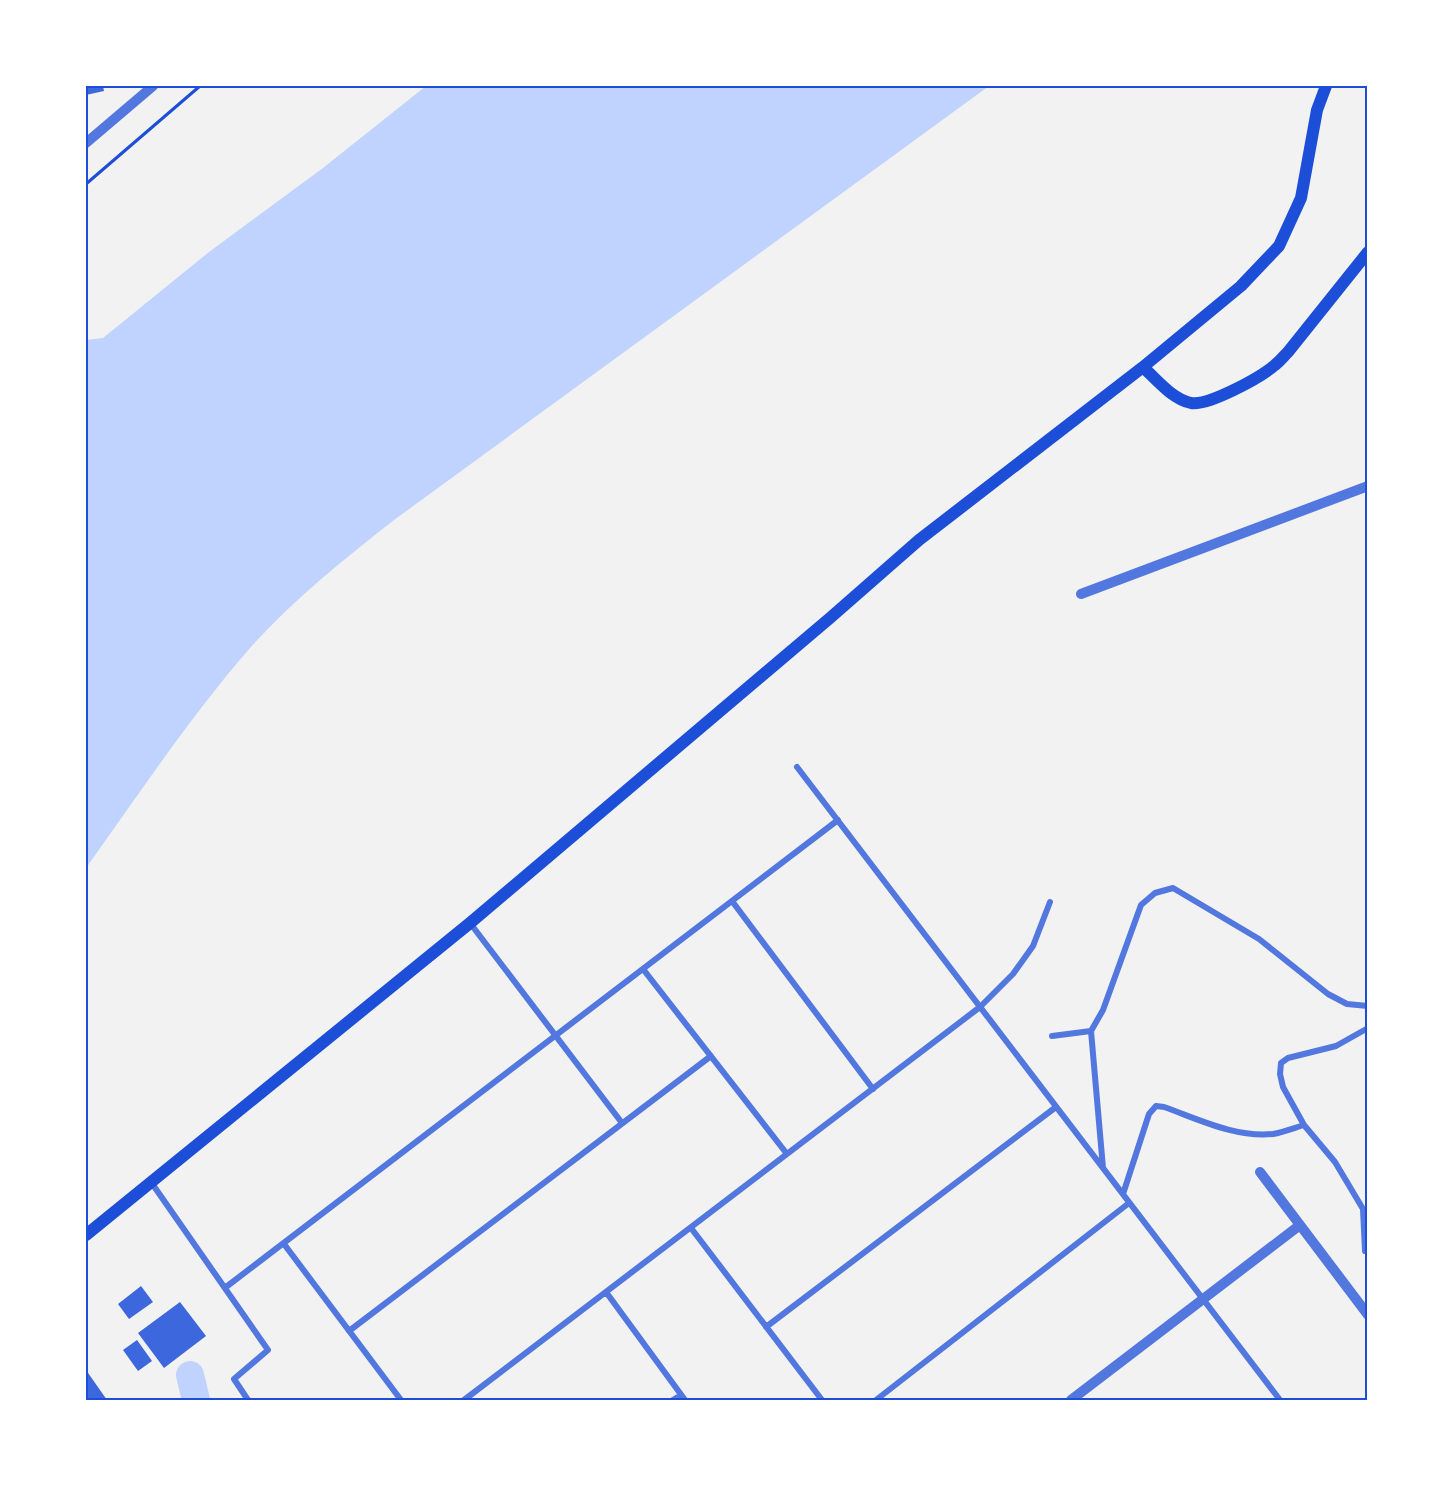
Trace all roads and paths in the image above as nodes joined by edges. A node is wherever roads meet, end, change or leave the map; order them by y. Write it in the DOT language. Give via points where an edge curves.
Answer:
graph roads {
  1 [pos="153,86"];
  2 [pos="200,86"];
  3 [pos="1326,86"];
  4 [pos="86,143"];
  5 [pos="86,184"];
  6 [pos="1368,252"];
  7 [pos="1143,367"];
  8 [pos="1368,486"];
  9 [pos="1081,594"];
  10 [pos="797,767"];
  11 [pos="838,820"];
  12 [pos="732,901"];
  13 [pos="1050,902"];
  14 [pos="470,923"];
  15 [pos="643,969"];
  16 [pos="1368,1006"];
  17 [pos="980,1007"];
  18 [pos="1368,1028"];
  19 [pos="1091,1031"];
  20 [pos="1052,1035"];
  21 [pos="555,1036"];
  22 [pos="711,1056"];
  23 [pos="873,1089"];
  24 [pos="1056,1107"];
  25 [pos="622,1123"];
  26 [pos="1304,1125"];
  27 [pos="787,1154"];
  28 [pos="1103,1168"];
  29 [pos="1260,1172"];
  30 [pos="151,1182"];
  31 [pos="1123,1194"];
  32 [pos="1129,1203"];
  33 [pos="1300,1225"];
  34 [pos="690,1228"];
  35 [pos="86,1235"];
  36 [pos="284,1244"];
  37 [pos="1365,1251"];
  38 [pos="226,1287"];
  39 [pos="606,1292"];
  40 [pos="1203,1300"];
  41 [pos="1368,1315"];
  42 [pos="766,1327"];
  43 [pos="349,1331"];
  44 [pos="683,1398"];
  45 [pos="246,1399"];
  46 [pos="1280,1400"];
  47 [pos="401,1401"];
  48 [pos="464,1401"];
  49 [pos="674,1401"];
  50 [pos="822,1401"];
  51 [pos="876,1401"];
  52 [pos="1071,1401"];
  1 -- 4 [label="street"];
  2 -- 5 [label="path"];
  3 -- 7 [label="main road" via="1317,110 1300,198 1279,246 1241,286"];
  6 -- 7 [label="main road" via="1288,352 1262,375 1202,403 1190,403 1171,393"];
  7 -- 14 [label="main road" via="919,540"];
  8 -- 9 [label="street"];
  10 -- 11 [label="street"];
  11 -- 12 [label="street"];
  11 -- 17 [label="street"];
  12 -- 15 [label="street"];
  12 -- 23 [label="street"];
  13 -- 17 [label="street" via="1027,955 1014,974"];
  14 -- 21 [label="street"];
  14 -- 30 [label="main road"];
  15 -- 21 [label="street"];
  15 -- 22 [label="street"];
  16 -- 19 [label="street" via="1347,1004 1328,994 1259,939 1173,888 1155,893 1141,905 1103,1010"];
  17 -- 23 [label="street"];
  17 -- 24 [label="street"];
  18 -- 26 [label="street" via="1336,1046 1281,1063 1283,1087"];
  19 -- 20 [label="street"];
  19 -- 28 [label="street"];
  21 -- 25 [label="street"];
  21 -- 36 [label="street"];
  22 -- 25 [label="street"];
  22 -- 27 [label="street"];
  23 -- 27 [label="street"];
  24 -- 28 [label="street"];
  24 -- 42 [label="street"];
  25 -- 43 [label="street"];
  26 -- 31 [label="street" via="1273,1134 1249,1133 1156,1107 1149,1114"];
  26 -- 37 [label="street" via="1335,1162 1363,1209"];
  27 -- 34 [label="street"];
  28 -- 31 [label="street"];
  29 -- 33 [label="street"];
  30 -- 35 [label="main road"];
  30 -- 38 [label="street"];
  31 -- 32 [label="street"];
  32 -- 40 [label="street"];
  32 -- 51 [label="street"];
  33 -- 40 [label="street"];
  33 -- 41 [label="street"];
  34 -- 39 [label="street"];
  34 -- 42 [label="street"];
  36 -- 38 [label="street"];
  36 -- 43 [label="street"];
  38 -- 45 [label="street" via="267,1350 234,1379"];
  39 -- 44 [label="street"];
  39 -- 48 [label="street"];
  40 -- 46 [label="street"];
  40 -- 52 [label="street"];
  42 -- 50 [label="street"];
  43 -- 47 [label="street"];
  44 -- 49 [label="street"];
}
